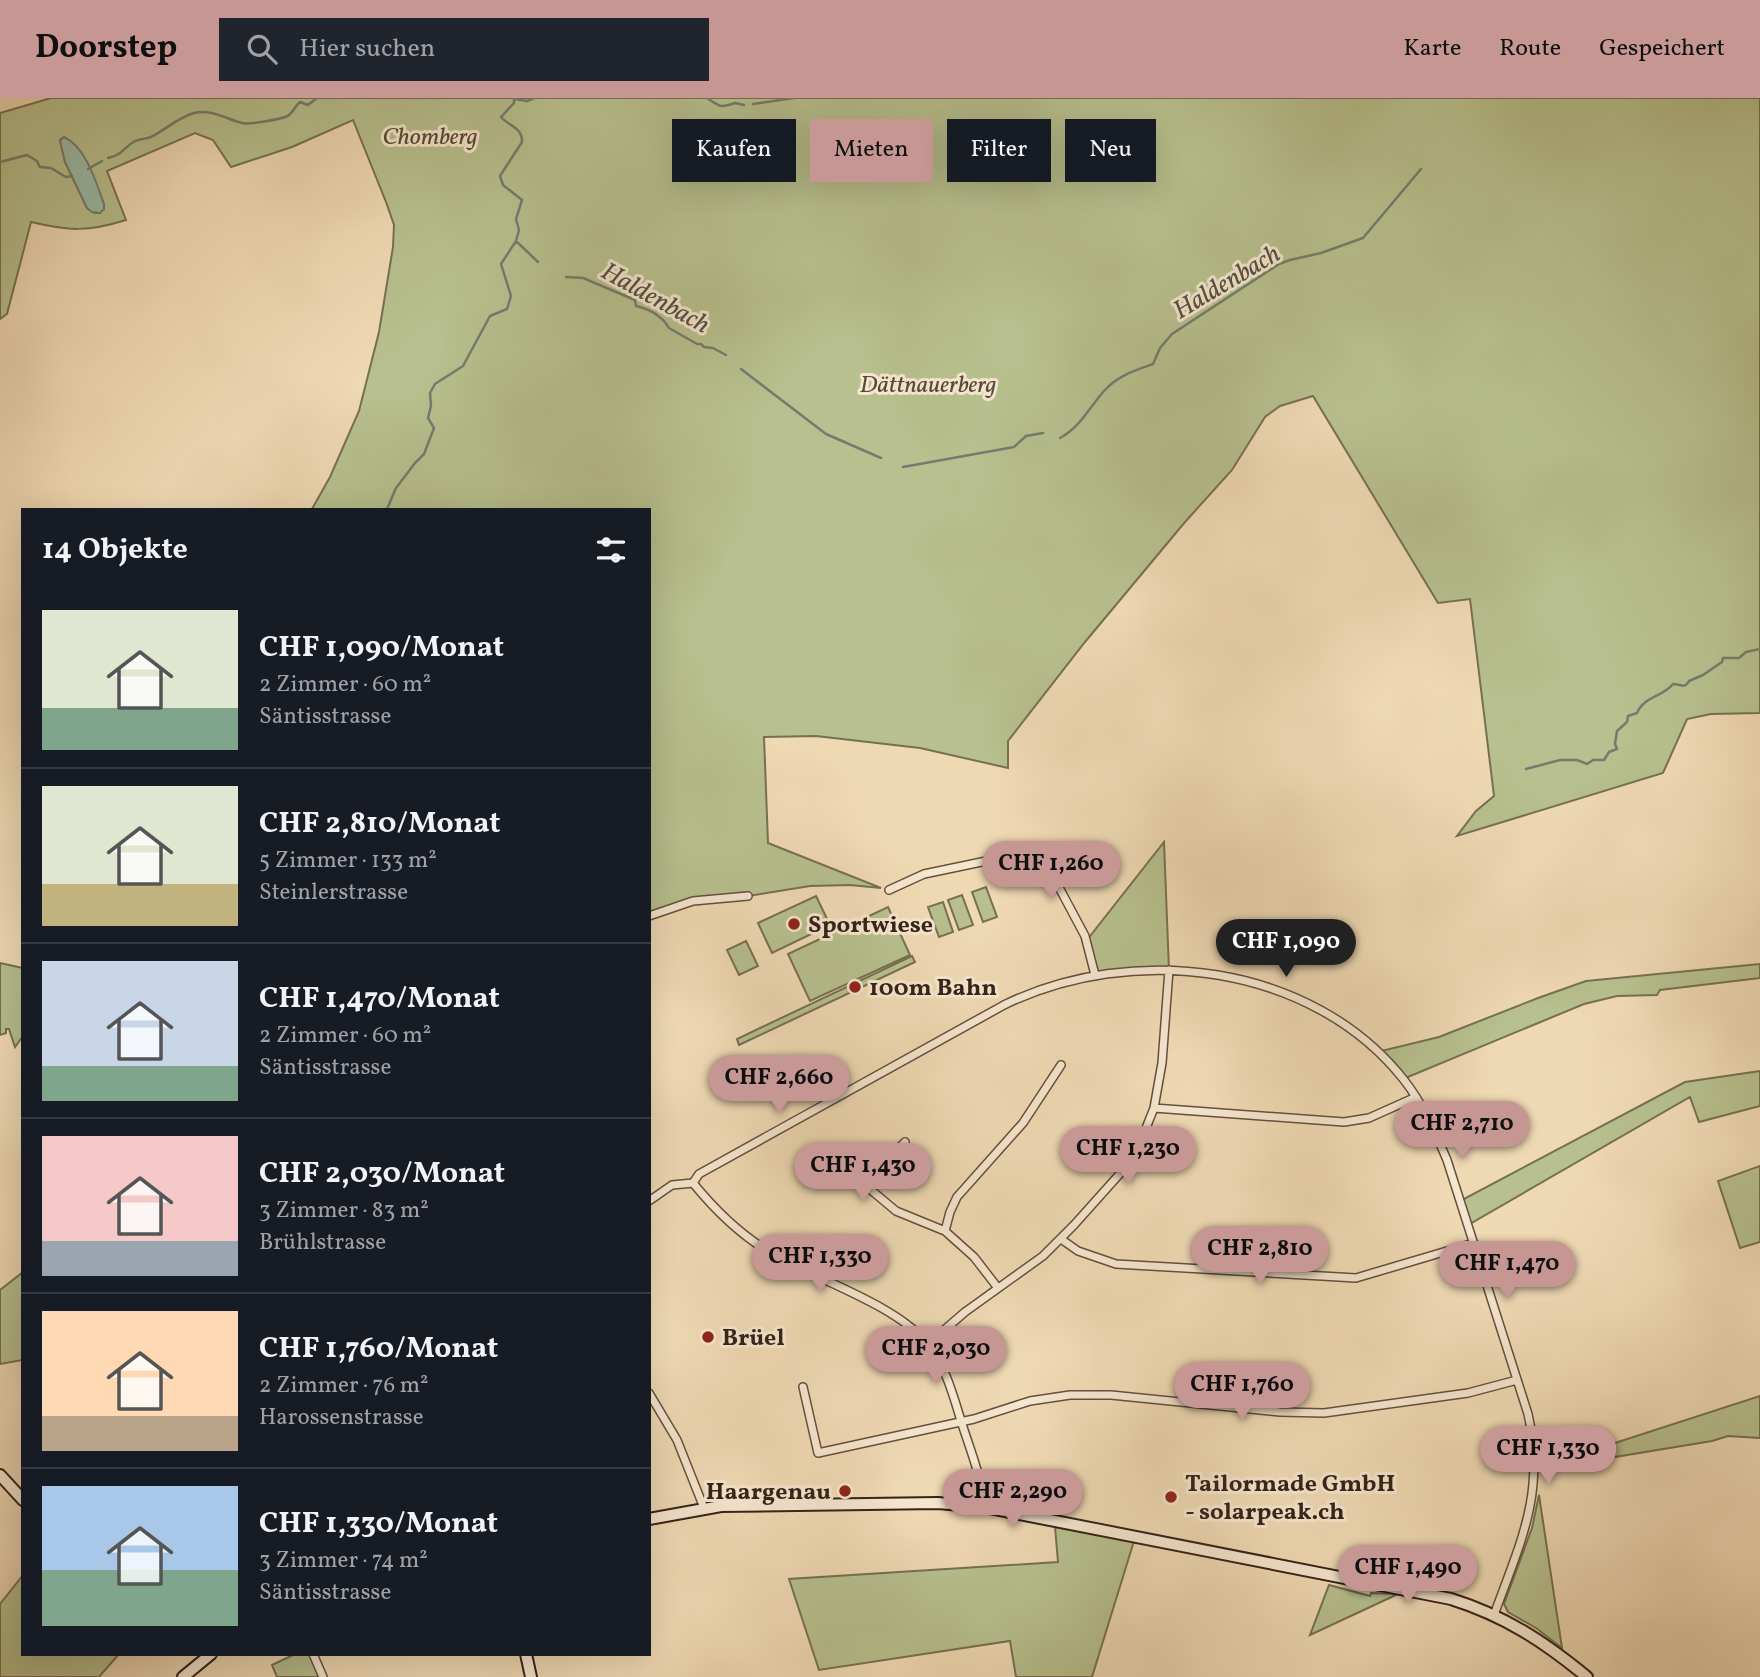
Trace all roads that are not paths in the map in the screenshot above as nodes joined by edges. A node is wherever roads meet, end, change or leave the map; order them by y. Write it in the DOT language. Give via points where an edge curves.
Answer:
graph roads {
  1 [pos="889,890"];
  2 [pos="748,896"];
  3 [pos="651,915"];
  4 [pos="1169,970"];
  5 [pos="1095,975"];
  6 [pos="1061,1065"];
  7 [pos="1416,1097"];
  8 [pos="1154,1108"];
  9 [pos="905,1142"];
  10 [pos="693,1183"];
  11 [pos="651,1189"];
  12 [pos="656,1194"];
  13 [pos="651,1199"];
  14 [pos="945,1231"];
  15 [pos="1061,1239"];
  16 [pos="1474,1243"];
  17 [pos="998,1288"];
  18 [pos="928,1344"];
  19 [pos="1517,1380"];
  20 [pos="803,1387"];
  21 [pos="651,1396"];
  22 [pos="961,1422"];
  23 [pos="0,1475"];
  24 [pos="21,1498"];
  25 [pos="984,1507"];
  26 [pos="704,1508"];
  27 [pos="651,1519"];
  28 [pos="1494,1615"];
  29 [pos="205,1656"];
  30 [pos="314,1656"];
  31 [pos="527,1656"];
  32 [pos="183,1677"];
  33 [pos="323,1677"];
  34 [pos="531,1677"];
  35 [pos="1587,1677"];
  1 -- 5 [label="street" via="924,874 1039,850 1087,940"];
  2 -- 3 [label="street" via="693,901"];
  4 -- 5 [label="street"];
  4 -- 7 [label="street" via="1236,980 1309,1004 1377,1052"];
  4 -- 8 [label="street"];
  5 -- 10 [label="street" via="1031,992 1004,1005 699,1174"];
  6 -- 14 [label="street" via="1023,1123 957,1197"];
  7 -- 8 [label="street" via="1370,1118 1344,1122"];
  7 -- 16 [label="street" via="1447,1160"];
  8 -- 15 [label="street" via="1134,1158"];
  9 -- 14 [label="street" via="870,1177 871,1190 896,1211"];
  10 -- 12 [label="street" via="676,1183"];
  10 -- 18 [label="street" via="752,1241 902,1320"];
  11 -- 12 [label="street"];
  12 -- 13 [label="street"];
  14 -- 17 [label="street" via="974,1257"];
  15 -- 16 [label="street" via="1078,1251 1116,1264 1356,1278"];
  15 -- 17 [label="street"];
  16 -- 19 [label="street"];
  17 -- 18 [label="street"];
  18 -- 22 [label="street" via="949,1381"];
  19 -- 22 [label="street" via="1468,1393 1324,1413 1070,1395 1030,1401"];
  19 -- 28 [label="street" via="1534,1446 1534,1493"];
  20 -- 22 [label="street" via="818,1453"];
  21 -- 26 [label="street" via="677,1440"];
  22 -- 25 [label="street"];
  23 -- 24 [label="street"];
  25 -- 26 [label="street" via="926,1503"];
  25 -- 28 [label="street" via="1411,1590"];
  26 -- 27 [label="street"];
  28 -- 35 [label="street" via="1531,1634"];
  29 -- 32 [label="street"];
  30 -- 33 [label="street"];
  31 -- 34 [label="street"];
}
